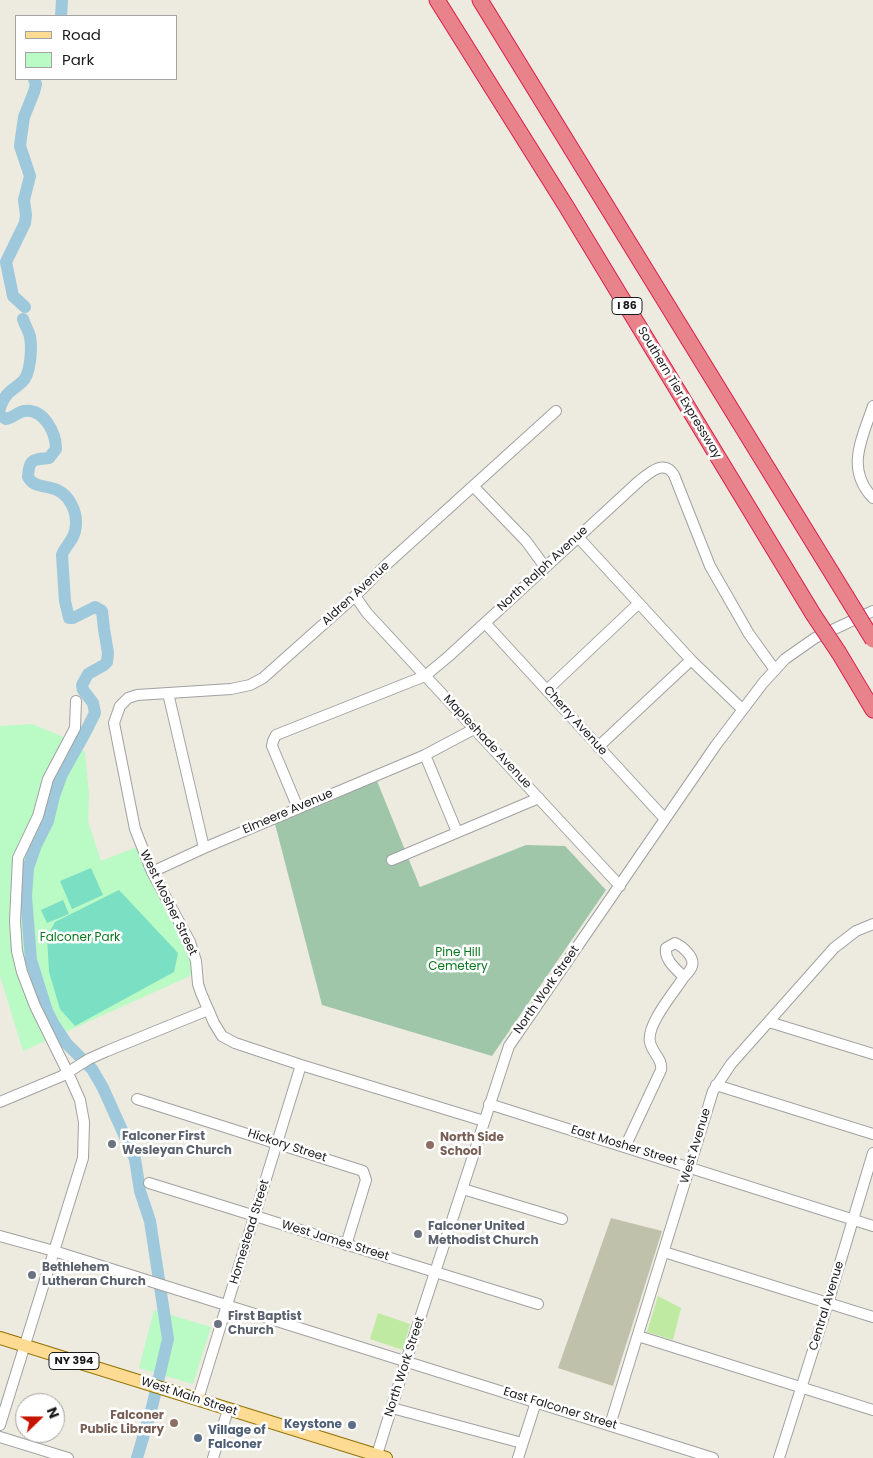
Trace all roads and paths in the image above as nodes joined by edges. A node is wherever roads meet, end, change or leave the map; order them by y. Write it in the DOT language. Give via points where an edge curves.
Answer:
graph roads {
  1 [pos="437,0"];
  2 [pos="480,0"];
  3 [pos="873,406"];
  4 [pos="556,411"];
  5 [pos="472,486"];
  6 [pos="873,498"];
  7 [pos="578,537"];
  8 [pos="545,567"];
  9 [pos="355,596"];
  10 [pos="639,603"];
  11 [pos="873,611"];
  12 [pos="485,623"];
  13 [pos="873,640"];
  14 [pos="692,660"];
  15 [pos="775,670"];
  16 [pos="425,676"];
  17 [pos="547,690"];
  18 [pos="168,693"];
  19 [pos="76,701"];
  20 [pos="122,703"];
  21 [pos="742,709"];
  22 [pos="873,710"];
  23 [pos="474,729"];
  24 [pos="598,747"];
  25 [pos="425,755"];
  26 [pos="539,798"];
  27 [pos="298,808"];
  28 [pos="665,819"];
  29 [pos="458,832"];
  30 [pos="204,848"];
  31 [pos="392,860"];
  32 [pos="152,872"];
  33 [pos="620,886"];
  34 [pos="873,924"];
  35 [pos="684,977"];
  36 [pos="208,1010"];
  37 [pos="769,1022"];
  38 [pos="873,1054"];
  39 [pos="301,1065"];
  40 [pos="68,1073"];
  41 [pos="716,1085"];
  42 [pos="137,1099"];
  43 [pos="0,1102"];
  44 [pos="489,1104"];
  45 [pos="484,1121"];
  46 [pos="873,1134"];
  47 [pos="278,1143"];
  48 [pos="625,1147"];
  49 [pos="873,1153"];
  50 [pos="690,1167"];
  51 [pos="149,1183"];
  52 [pos="463,1189"];
  53 [pos="255,1216"];
  54 [pos="562,1219"];
  55 [pos="852,1220"];
  56 [pos="873,1226"];
  57 [pos="0,1236"];
  58 [pos="346,1245"];
  59 [pos="54,1251"];
  60 [pos="664,1252"];
  61 [pos="436,1273"];
  62 [pos="828,1303"];
  63 [pos="538,1304"];
  64 [pos="227,1306"];
  65 [pos="873,1317"];
  66 [pos="638,1336"];
  67 [pos="0,1338"];
  68 [pos="25,1346"];
  69 [pos="406,1361"];
  70 [pos="802,1388"];
  71 [pos="198,1399"];
  72 [pos="536,1402"];
  73 [pos="392,1408"];
  74 [pos="228,1410"];
  75 [pos="873,1410"];
  76 [pos="0,1425"];
  77 [pos="610,1425"];
  78 [pos="0,1437"];
  79 [pos="522,1443"];
  80 [pos="380,1457"];
  81 [pos="68,1458"];
  82 [pos="213,1458"];
  83 [pos="518,1458"];
  84 [pos="713,1458"];
  85 [pos="779,1458"];
  1 -- 22 [label="highway, Southern Tier Expressway / I 86, bridge"];
  2 -- 13 [label="highway, I 86, bridge"];
  3 -- 6 [label="street" via="858,450 857,463 863,485"];
  4 -- 5 [label="street, Aldren Avenue"];
  5 -- 8 [label="street" via="526,541"];
  5 -- 9 [label="street, Aldren Avenue"];
  7 -- 8 [label="street, North Ralph Avenue"];
  7 -- 10 [label="street"];
  7 -- 15 [label="street, North Ralph Avenue" via="638,482 654,470 668,469 674,475 720,584 749,634"];
  8 -- 12 [label="street, North Ralph Avenue"];
  9 -- 16 [label="street, Mapleshade Avenue"];
  9 -- 18 [label="street, Aldren Avenue" via="270,672 250,685"];
  10 -- 14 [label="street"];
  10 -- 17 [label="street"];
  11 -- 15 [label="street, North Work Street" via="815,638"];
  12 -- 16 [label="street, North Ralph Avenue"];
  12 -- 17 [label="street, Cherry Avenue"];
  14 -- 21 [label="street"];
  14 -- 24 [label="street"];
  15 -- 21 [label="street, North Work Street"];
  16 -- 23 [label="street, Mapleshade Avenue"];
  16 -- 27 [label="street, North Ralph Avenue" via="276,736 272,746"];
  17 -- 24 [label="street, Cherry Avenue"];
  18 -- 20 [label="street, Aldren Avenue" via="137,695"];
  18 -- 30 [label="street"];
  19 -- 40 [label="street" via="75,728 48,779 38,816 18,858 15,921 22,972 34,1006"];
  20 -- 32 [label="street, West Mosher Street" via="115,716 114,730 138,838"];
  21 -- 28 [label="street, North Work Street"];
  23 -- 25 [label="street, Elmeere Avenue"];
  23 -- 26 [label="street, Mapleshade Avenue"];
  24 -- 28 [label="street, Cherry Avenue"];
  25 -- 27 [label="street, Elmeere Avenue"];
  25 -- 29 [label="street"];
  26 -- 29 [label="street"];
  26 -- 33 [label="street, Mapleshade Avenue"];
  27 -- 30 [label="street, Elmeere Avenue"];
  28 -- 33 [label="street, North Work Street"];
  29 -- 31 [label="street"];
  30 -- 32 [label="street, Elmeere Avenue"];
  32 -- 36 [label="street, West Mosher Street" via="190,942 198,984"];
  33 -- 44 [label="street, North Work Street" via="509,1046"];
  34 -- 37 [label="street, West Avenue" via="834,948"];
  35 -- 48 [label="street" via="651,1030 650,1044 662,1065 661,1070"];
  36 -- 39 [label="street, West Mosher Street" via="218,1031 228,1040"];
  36 -- 40 [label="street" via="89,1060"];
  37 -- 38 [label="street"];
  37 -- 41 [label="street, West Avenue"];
  39 -- 45 [label="street, West Mosher Street"];
  39 -- 47 [label="street, Homestead Street"];
  40 -- 43 [label="street"];
  40 -- 59 [label="street" via="83,1112 83,1158"];
  41 -- 46 [label="street"];
  41 -- 50 [label="street, West Avenue"];
  42 -- 47 [label="street, Hickory Street"];
  44 -- 45 [label="street, North Work Street"];
  44 -- 48 [label="street, East Mosher Street"];
  45 -- 52 [label="street, North Work Street"];
  47 -- 53 [label="street, Homestead Street"];
  47 -- 58 [label="street, Hickory Street" via="360,1169 365,1174 366,1180"];
  48 -- 50 [label="street, East Mosher Street"];
  49 -- 55 [label="street, Central Avenue"];
  50 -- 55 [label="street, East Mosher Street"];
  50 -- 60 [label="street, West Avenue"];
  51 -- 53 [label="street, West James Street"];
  52 -- 54 [label="street"];
  52 -- 61 [label="street, North Work Street"];
  53 -- 58 [label="street, West James Street"];
  53 -- 64 [label="street, Homestead Street"];
  55 -- 56 [label="street, East Mosher Street"];
  55 -- 62 [label="street, Central Avenue"];
  57 -- 59 [label="street, East Falconer Street"];
  58 -- 61 [label="street, West James Street"];
  59 -- 64 [label="street, East Falconer Street"];
  59 -- 68 [label="street"];
  60 -- 62 [label="street"];
  60 -- 66 [label="street, West Avenue"];
  61 -- 63 [label="street, West James Street"];
  61 -- 69 [label="street, North Work Street"];
  62 -- 65 [label="street"];
  62 -- 70 [label="street, Central Avenue"];
  64 -- 69 [label="street, East Falconer Street"];
  64 -- 71 [label="street, Homestead Street"];
  66 -- 70 [label="street"];
  66 -- 77 [label="street, West Avenue"];
  67 -- 68 [label="main road, West Main Street / NY 394"];
  68 -- 71 [label="main road, West Main Street / NY 394"];
  68 -- 76 [label="street"];
  69 -- 72 [label="street, East Falconer Street"];
  69 -- 73 [label="street, North Work Street"];
  70 -- 75 [label="street"];
  70 -- 85 [label="street, Central Avenue"];
  71 -- 74 [label="main road, West Main Street / NY 394"];
  72 -- 77 [label="street, East Falconer Street"];
  72 -- 79 [label="street"];
  73 -- 79 [label="street"];
  73 -- 80 [label="street, North Work Street"];
  74 -- 80 [label="main road, West Main Street / NY 394"];
  74 -- 82 [label="street"];
  77 -- 84 [label="street, East Falconer Street"];
  78 -- 81 [label="street"];
  79 -- 83 [label="street"];
}
